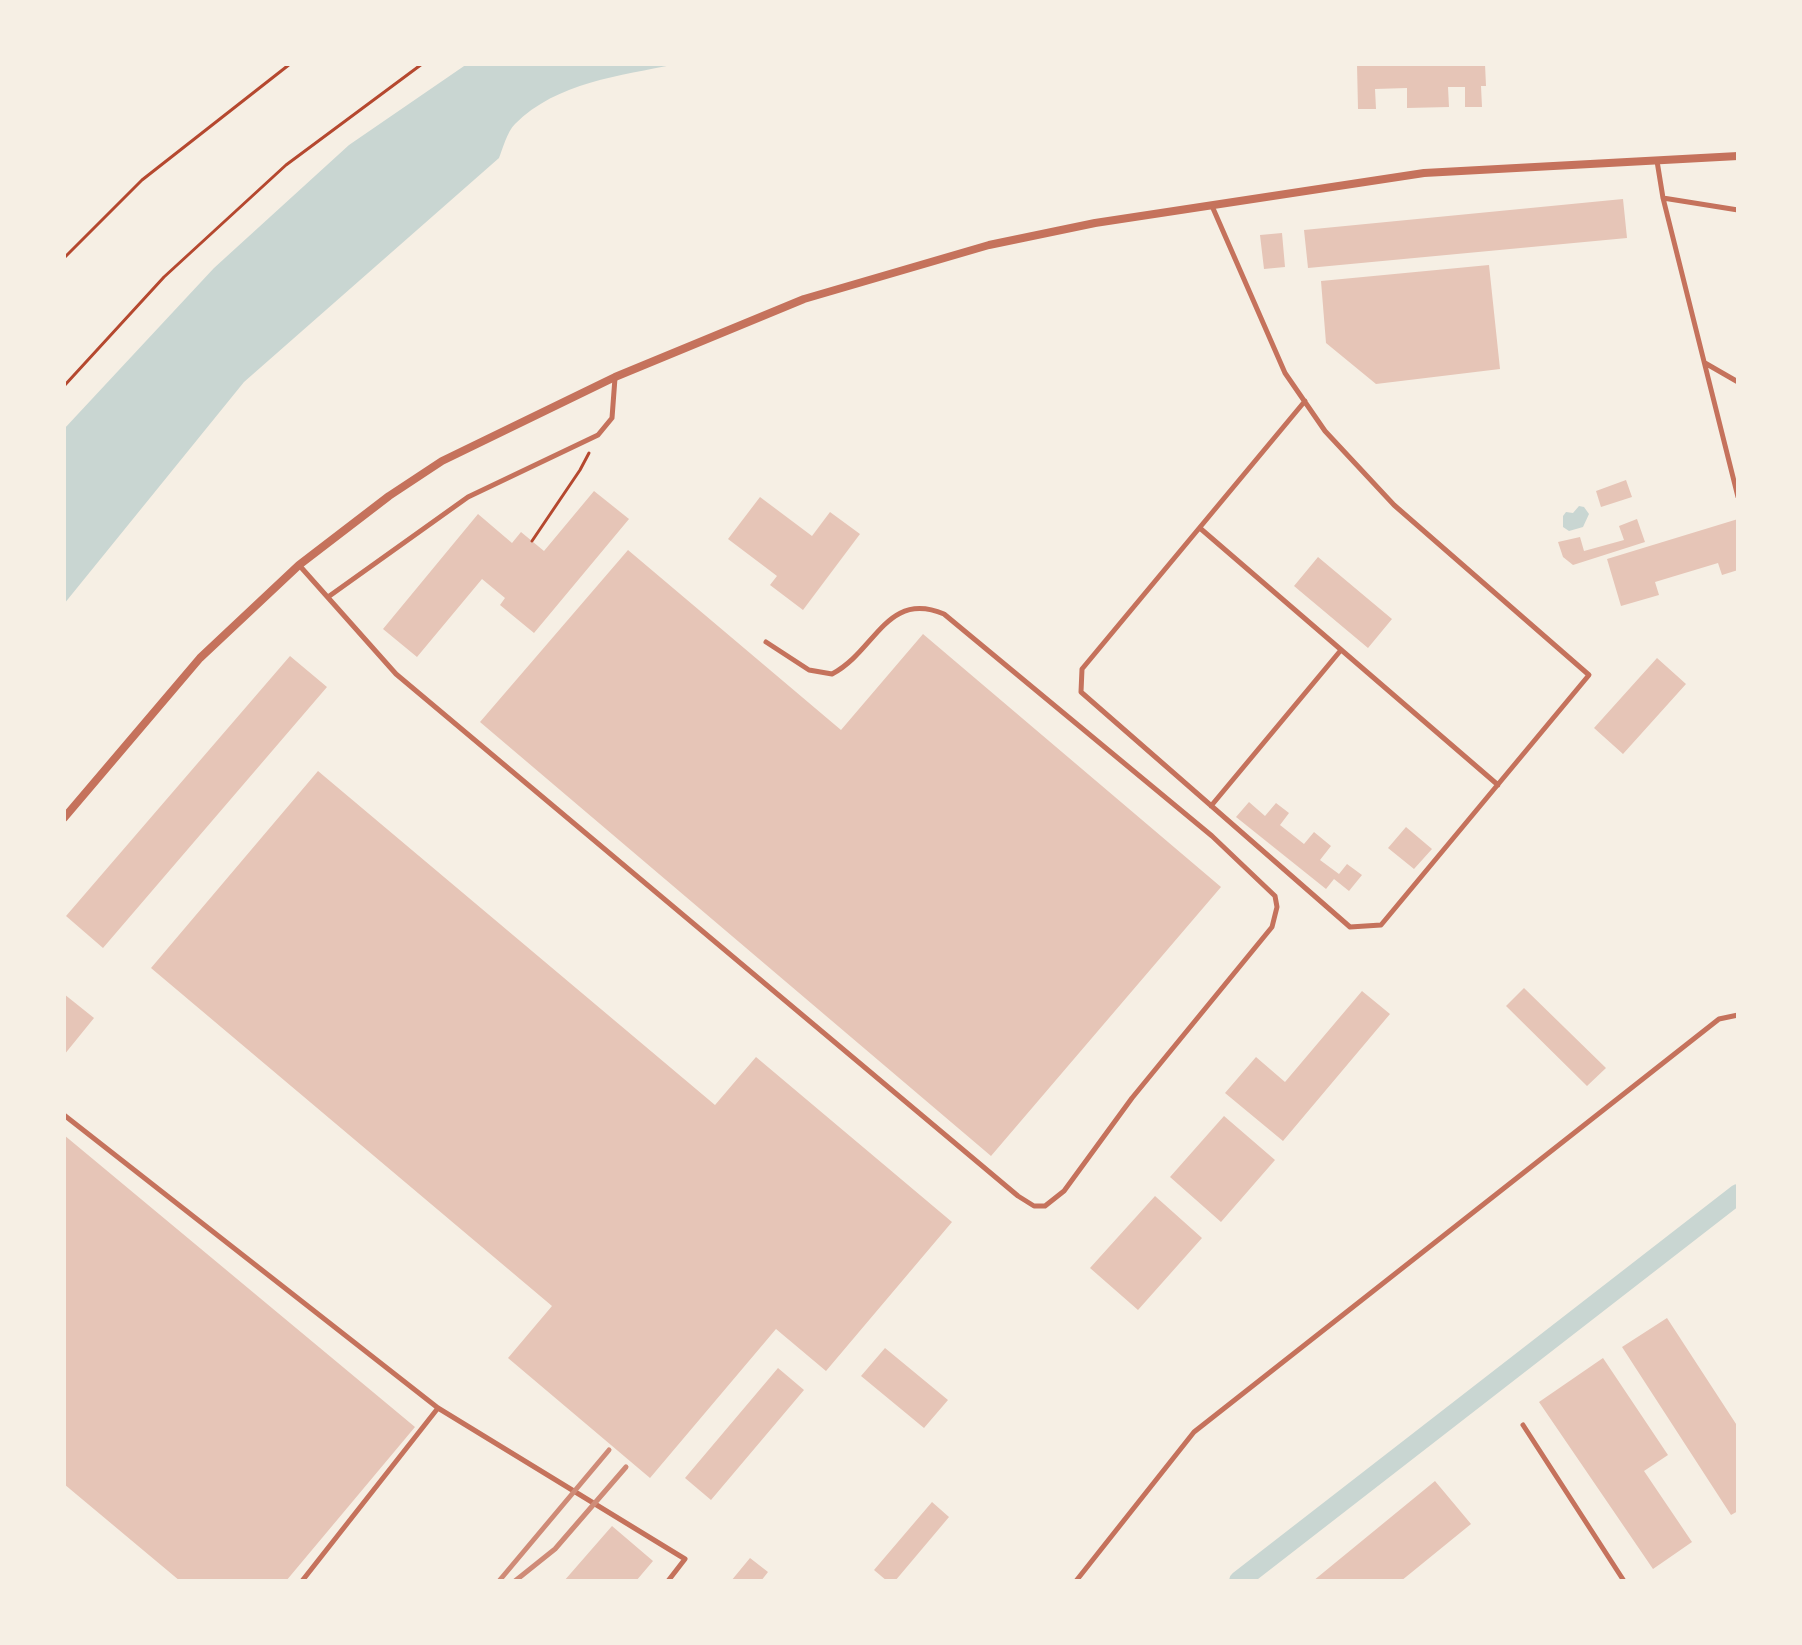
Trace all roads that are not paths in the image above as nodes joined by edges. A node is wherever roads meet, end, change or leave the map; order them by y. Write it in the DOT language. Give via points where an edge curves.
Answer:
graph roads {
  1 [pos="1738,156"];
  2 [pos="1657,160"];
  3 [pos="1663,198"];
  4 [pos="1212,206"];
  5 [pos="1738,210"];
  6 [pos="1704,363"];
  7 [pos="615,377"];
  8 [pos="1738,382"];
  9 [pos="1305,401"];
  10 [pos="1738,497"];
  11 [pos="1201,529"];
  12 [pos="299,565"];
  13 [pos="328,597"];
  14 [pos="766,642"];
  15 [pos="1341,650"];
  16 [pos="1498,785"];
  17 [pos="1211,806"];
  18 [pos="64,818"];
  19 [pos="1738,1015"];
  20 [pos="64,1115"];
  21 [pos="438,1408"];
  22 [pos="1523,1425"];
  23 [pos="302,1581"];
  24 [pos="668,1581"];
  25 [pos="1076,1581"];
  26 [pos="1624,1581"];
  1 -- 2 [label="street"];
  2 -- 3 [label="lane"];
  2 -- 4 [label="street" via="1424,173"];
  3 -- 5 [label="lane"];
  3 -- 6 [label="lane"];
  4 -- 7 [label="street" via="1095,223 897,270 804,299"];
  4 -- 9 [label="lane" via="1285,373"];
  6 -- 8 [label="lane"];
  6 -- 10 [label="lane"];
  7 -- 12 [label="street" via="442,461"];
  7 -- 13 [label="lane" via="612,418 598,435 468,497"];
  9 -- 11 [label="lane"];
  9 -- 16 [label="lane" via="1325,431 1394,505 1589,675"];
  11 -- 15 [label="lane"];
  11 -- 17 [label="lane" via="1082,669 1081,692"];
  12 -- 13 [label="lane"];
  12 -- 18 [label="street" via="200,658"];
  13 -- 14 [label="lane" via="396,674 1018,1196 1045,1206 1064,1191 1132,1098 1272,927 1275,896 1212,836 944,614 927,607 897,613 832,674 809,670"];
  15 -- 16 [label="lane"];
  15 -- 17 [label="lane"];
  16 -- 17 [label="lane" via="1381,925 1350,927"];
  19 -- 25 [label="lane" via="1719,1019 1194,1432"];
  20 -- 21 [label="lane"];
  21 -- 23 [label="lane"];
  21 -- 24 [label="lane" via="685,1559"];
  22 -- 26 [label="lane"];
}
